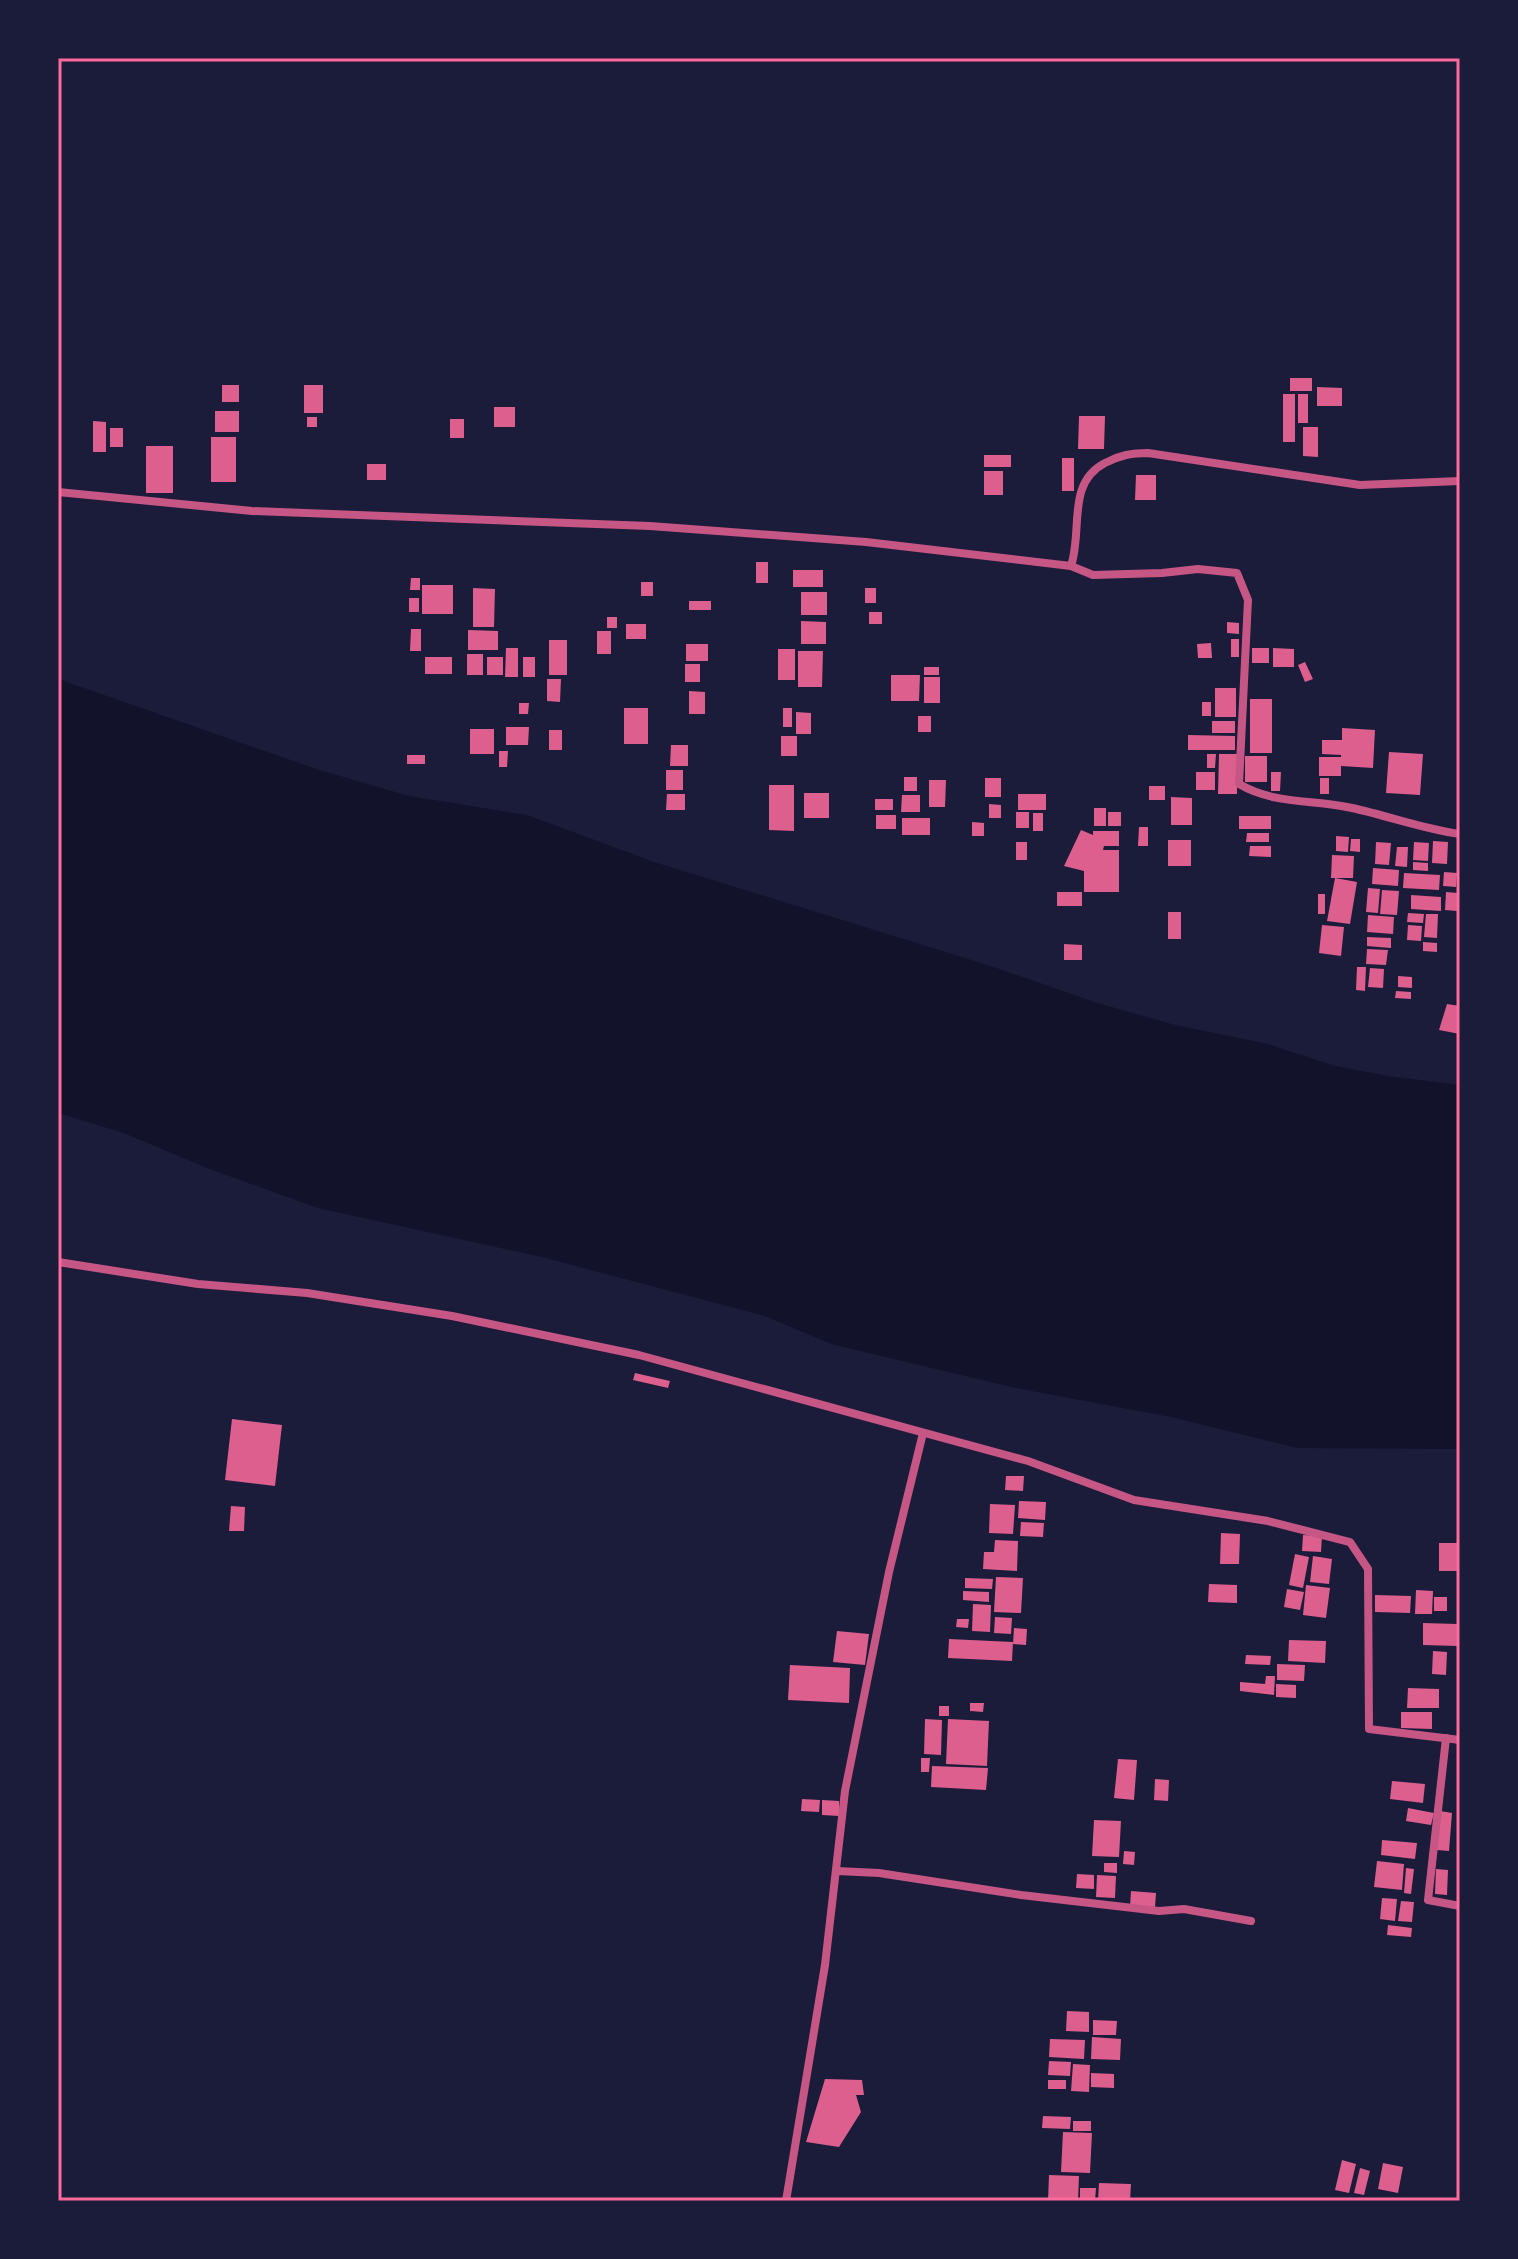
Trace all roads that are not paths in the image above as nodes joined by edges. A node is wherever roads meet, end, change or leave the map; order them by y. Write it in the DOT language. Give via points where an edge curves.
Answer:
graph roads {
  1 [pos="1460,481"];
  2 [pos="58,492"];
  3 [pos="1071,566"];
  4 [pos="1460,834"];
  5 [pos="58,1262"];
  6 [pos="923,1433"];
  7 [pos="1446,1738"];
  8 [pos="1460,1740"];
  9 [pos="837,1871"];
  10 [pos="1460,1906"];
  11 [pos="1251,1921"];
  12 [pos="786,2201"];
  1 -- 3 [label="street" via="1360,485 1130,453 1095,468 1084,480"];
  2 -- 3 [label="street" via="252,511 650,526 851,540"];
  3 -- 4 [label="street" via="1093,575 1198,569 1237,573 1248,600 1239,784 1275,799 1349,807"];
  5 -- 6 [label="street" via="452,1316 639,1355"];
  6 -- 7 [label="street" via="1028,1461 1134,1500 1268,1521 1350,1542 1368,1569 1369,1729"];
  6 -- 9 [label="street" via="845,1791"];
  7 -- 8 [label="street"];
  7 -- 10 [label="street" via="1428,1900"];
  9 -- 11 [label="street"];
  9 -- 12 [label="street"];
}
